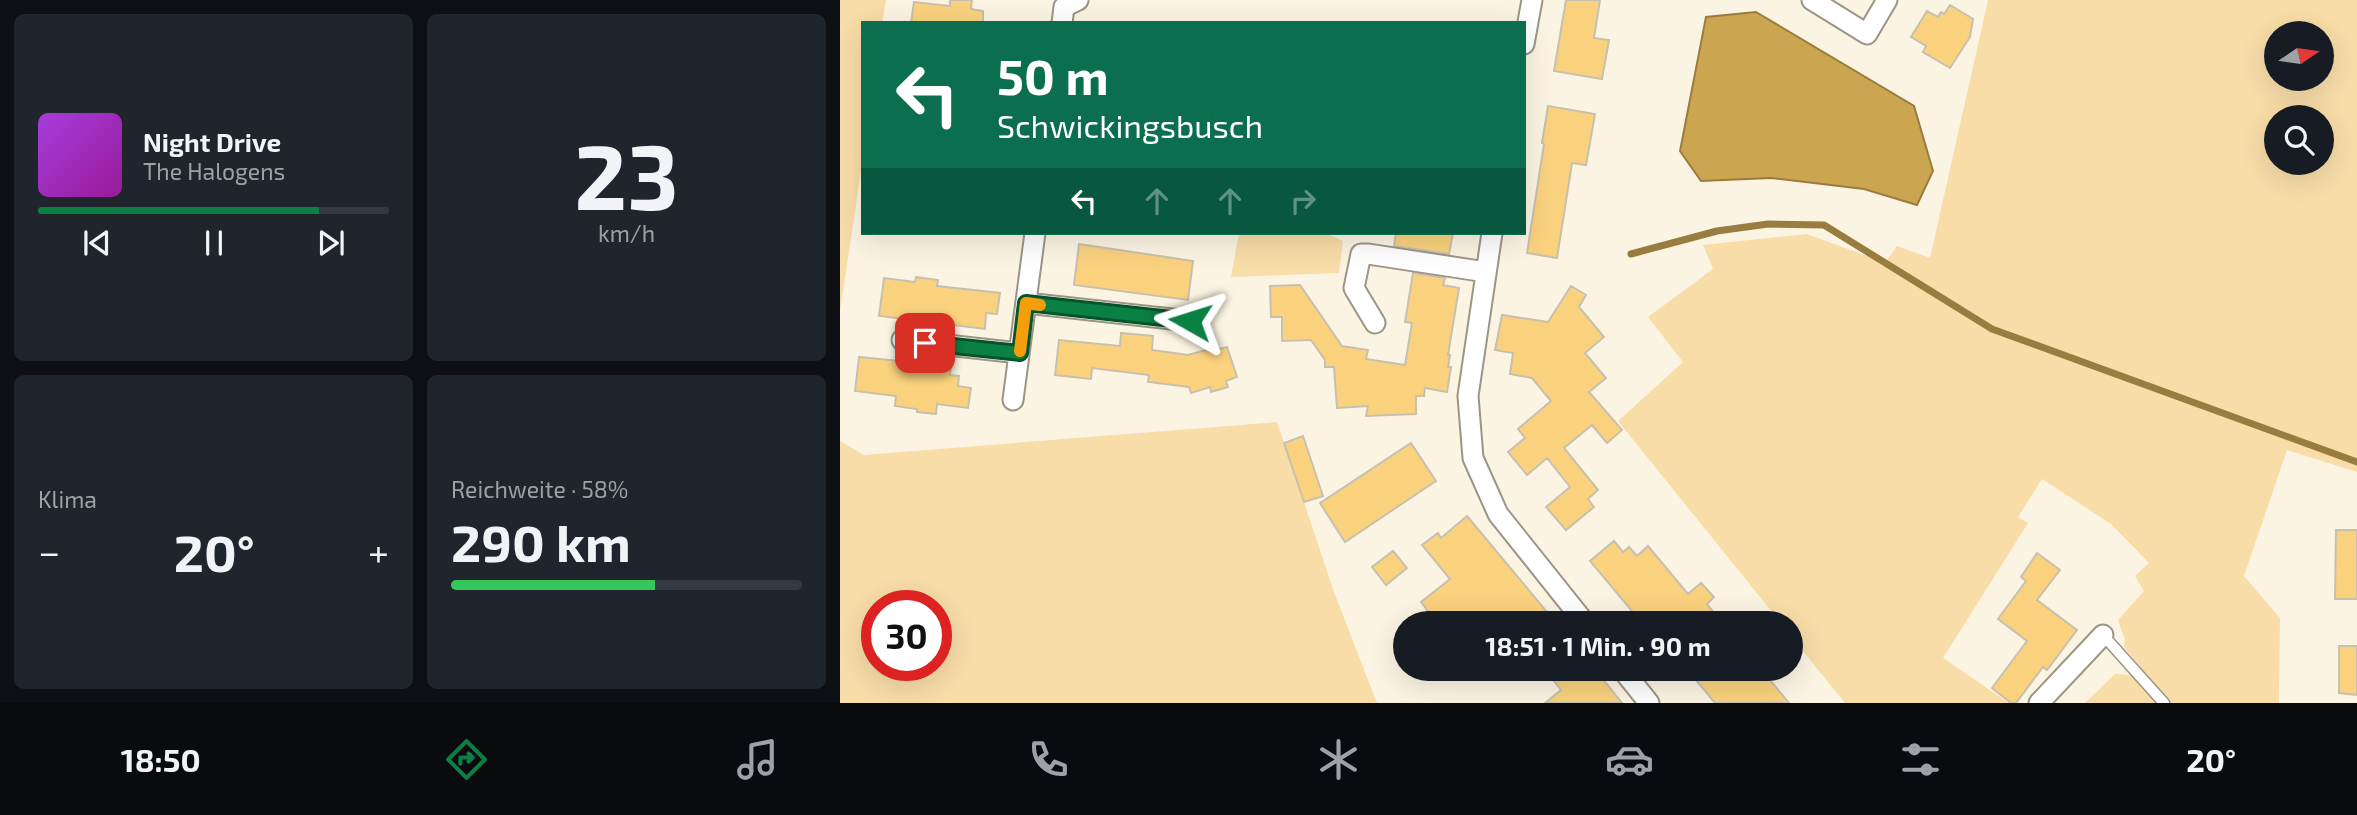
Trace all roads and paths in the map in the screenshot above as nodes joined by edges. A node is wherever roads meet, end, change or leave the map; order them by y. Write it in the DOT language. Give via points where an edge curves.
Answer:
graph roads {
  1 [pos="1078,0"];
  2 [pos="1532,0"];
  3 [pos="1812,0"];
  4 [pos="1887,0"];
  5 [pos="1062,21"];
  6 [pos="1526,33"];
  7 [pos="1035,235"];
  8 [pos="1492,235"];
  9 [pos="1486,272"];
  10 [pos="1026,303"];
  11 [pos="1190,321"];
  12 [pos="1375,323"];
  13 [pos="902,340"];
  14 [pos="1020,353"];
  15 [pos="1013,400"];
  16 [pos="1575,611"];
  17 [pos="2103,635"];
  18 [pos="1631,681"];
  19 [pos="1649,703"];
  20 [pos="2039,703"];
  21 [pos="2164,703"];
  1 -- 5 [label="street" via="1064,7"];
  2 -- 6 [label="street"];
  3 -- 4 [label="street" via="1867,34"];
  7 -- 10 [label="street"];
  8 -- 9 [label="street"];
  9 -- 12 [label="street" via="1361,254 1354,288"];
  9 -- 16 [label="street" via="1468,396 1474,458 1498,514"];
  10 -- 11 [label="street"];
  10 -- 14 [label="street"];
  13 -- 14 [label="street"];
  14 -- 15 [label="street"];
  17 -- 20 [label="street"];
  17 -- 21 [label="lane"];
  18 -- 19 [label="street"];
}
